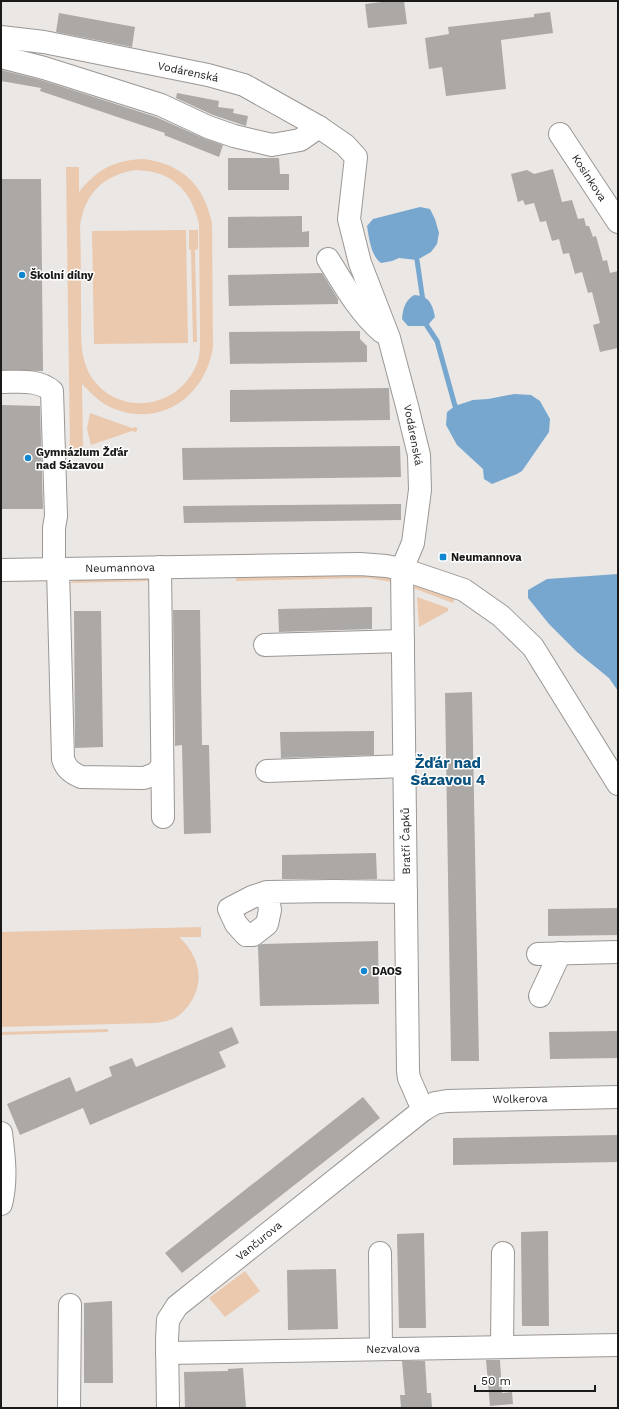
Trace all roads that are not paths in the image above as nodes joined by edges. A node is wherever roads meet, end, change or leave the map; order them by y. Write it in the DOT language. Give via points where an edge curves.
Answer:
graph roads {
  1 [pos="1,37"];
  2 [pos="1,57"];
  3 [pos="319,128"];
  4 [pos="560,134"];
  5 [pos="618,222"];
  6 [pos="328,259"];
  7 [pos="389,338"];
  8 [pos="1,382"];
  9 [pos="160,567"];
  10 [pos="56,569"];
  11 [pos="402,569"];
  12 [pos="1,570"];
  13 [pos="403,641"];
  14 [pos="265,645"];
  15 [pos="405,766"];
  16 [pos="162,767"];
  17 [pos="267,771"];
  18 [pos="618,784"];
  19 [pos="163,817"];
  20 [pos="267,892"];
  21 [pos="406,892"];
  22 [pos="618,952"];
  23 [pos="560,953"];
  24 [pos="538,954"];
  25 [pos="540,996"];
  26 [pos="618,1097"];
  27 [pos="423,1110"];
  28 [pos="1,1133"];
  29 [pos="1,1204"];
  30 [pos="502,1252"];
  31 [pos="380,1253"];
  32 [pos="70,1305"];
  33 [pos="618,1345"];
  34 [pos="502,1347"];
  35 [pos="381,1349"];
  36 [pos="167,1354"];
  37 [pos="69,1408"];
  38 [pos="168,1408"];
  1 -- 3 [label="street, Vodárenská" via="44,42 208,75 244,85"];
  2 -- 3 [label="street" via="161,105 208,127 272,145 300,140"];
  3 -- 7 [label="street, Vodárenská" via="356,156 349,220 360,263"];
  4 -- 5 [label="street, Kosinkova"];
  6 -- 7 [label="street" via="366,316"];
  7 -- 11 [label="street, Vodárenská" via="419,455 420,490 413,543"];
  8 -- 10 [label="street" via="35,383 46,385 52,391"];
  9 -- 10 [label="street, Neumannova"];
  9 -- 11 [label="street, Neumannova" via="360,564"];
  9 -- 16 [label="street"];
  10 -- 12 [label="street, Neumannova"];
  10 -- 16 [label="street" via="62,759 65,765 72,773 81,777 144,778 155,774"];
  11 -- 13 [label="street, Bratří Čapků"];
  11 -- 18 [label="street, Neumannova" via="464,590 501,616 532,647"];
  13 -- 14 [label="street"];
  13 -- 15 [label="street, Bratří Čapků"];
  15 -- 17 [label="street"];
  15 -- 21 [label="street, Bratří Čapků"];
  16 -- 19 [label="street"];
  20 -- 21 [label="street"];
  21 -- 27 [label="street, Bratří Čapků" via="409,1078"];
  22 -- 23 [label="street"];
  23 -- 24 [label="street"];
  23 -- 25 [label="street"];
  26 -- 27 [label="street, Wolkerova" via="447,1101 435,1103"];
  27 -- 36 [label="street, Vančurova" via="177,1306 168,1320"];
  28 -- 29 [label="street" via="5,1189"];
  30 -- 34 [label="street"];
  31 -- 35 [label="street"];
  32 -- 37 [label="street"];
  33 -- 34 [label="street, Nezvalova"];
  34 -- 35 [label="street, Nezvalova"];
  35 -- 36 [label="street, Nezvalova"];
  36 -- 38 [label="street, Vančurova"];
}
